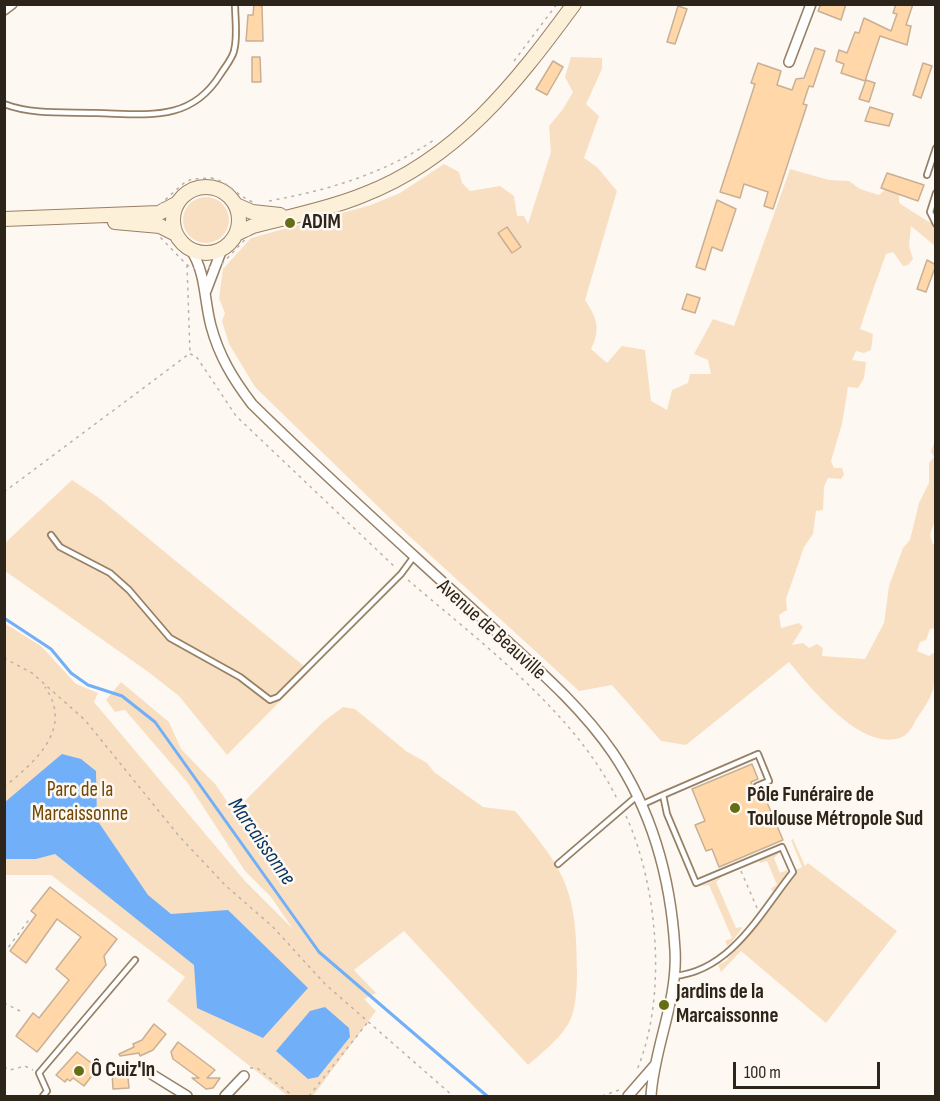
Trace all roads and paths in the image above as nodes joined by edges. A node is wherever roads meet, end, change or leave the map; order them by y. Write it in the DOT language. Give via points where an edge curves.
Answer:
graph roads {
  1 [pos="12,4"];
  2 [pos="235,4"];
  3 [pos="557,4"];
  4 [pos="574,4"];
  5 [pos="811,4"];
  6 [pos="4,10"];
  7 [pos="789,62"];
  8 [pos="512,64"];
  9 [pos="4,104"];
  10 [pos="439,137"];
  11 [pos="936,148"];
  12 [pos="927,175"];
  13 [pos="936,193"];
  14 [pos="176,204"];
  15 [pos="236,205"];
  16 [pos="252,214"];
  17 [pos="4,219"];
  18 [pos="159,219"];
  19 [pos="936,224"];
  20 [pos="176,234"];
  21 [pos="236,234"];
  22 [pos="222,249"];
  23 [pos="191,250"];
  24 [pos="187,265"];
  25 [pos="214,266"];
  26 [pos="200,267"];
  27 [pos="206,291"];
  28 [pos="190,354"];
  29 [pos="4,492"];
  30 [pos="51,535"];
  31 [pos="415,555"];
  32 [pos="401,574"];
  33 [pos="4,658"];
  34 [pos="43,684"];
  35 [pos="757,786"];
  36 [pos="4,787"];
  37 [pos="663,795"];
  38 [pos="639,801"];
  39 [pos="622,809"];
  40 [pos="558,864"];
  41 [pos="739,865"];
  42 [pos="758,910"];
  43 [pos="31,917"];
  44 [pos="4,953"];
  45 [pos="135,960"];
  46 [pos="674,976"];
  47 [pos="4,1003"];
  48 [pos="20,1011"];
  49 [pos="369,1021"];
  50 [pos="655,1065"];
  51 [pos="4,1066"];
  52 [pos="39,1073"];
  53 [pos="153,1075"];
  54 [pos="635,1075"];
  55 [pos="243,1076"];
  56 [pos="625,1093"];
  57 [pos="43,1096"];
  58 [pos="187,1096"];
  59 [pos="225,1096"];
  60 [pos="293,1096"];
  61 [pos="309,1096"];
  62 [pos="453,1096"];
  63 [pos="602,1096"];
  64 [pos="651,1096"];
  1 -- 6 [label="street"];
  2 -- 9 [label="lane" via="236,41 230,60 210,91 188,106 172,112 138,115 36,112"];
  3 -- 8 [label="path"];
  4 -- 16 [label="main road" via="514,84 479,121 415,169 364,195 324,208 288,215"];
  5 -- 7 [label="street"];
  10 -- 16 [label="path" via="405,159 363,178"];
  11 -- 12 [label="lane"];
  13 -- 19 [label="lane" via="930,212"];
  14 -- 15 [label="main road" via="189,191 206,186 224,191"];
  14 -- 18 [label="main road"];
  14 -- 20 [label="main road" via="172,216"];
  15 -- 16 [label="main road"];
  15 -- 21 [label="main road" via="240,220"];
  16 -- 18 [label="path" via="228,184 201,178 177,188 158,205"];
  16 -- 21 [label="main road"];
  16 -- 25 [label="path" via="253,231 219,267"];
  17 -- 18 [label="main road"];
  18 -- 20 [label="main road"];
  18 -- 24 [label="path" via="160,237"];
  20 -- 23 [label="main road"];
  21 -- 22 [label="main road"];
  22 -- 23 [label="main road" via="207,253"];
  22 -- 25 [label="street, Avenue de Beauville"];
  23 -- 26 [label="street, Avenue de Beauville"];
  24 -- 26 [label="path"];
  24 -- 28 [label="path"];
  25 -- 26 [label="path"];
  25 -- 27 [label="street, Avenue de Beauville"];
  26 -- 27 [label="street, Avenue de Beauville"];
  27 -- 31 [label="street, Avenue de Beauville" via="221,357 252,404"];
  28 -- 29 [label="path"];
  28 -- 32 [label="path, Avenue de Beauville" via="196,356 236,416"];
  30 -- 32 [label="lane" via="60,547 110,573 170,638 240,677 270,700 278,697"];
  31 -- 32 [label="lane"];
  31 -- 38 [label="street, Avenue de Beauville" via="559,689 612,753"];
  32 -- 39 [label="path, Avenue de Beauville" via="568,726"];
  33 -- 34 [label="path" via="32,673"];
  34 -- 36 [label="path" via="54,710 49,741 41,755"];
  34 -- 49 [label="path" via="85,720 179,836 225,885 273,927 325,984"];
  35 -- 37 [label="lane" via="769,781 758,754"];
  37 -- 38 [label="lane"];
  37 -- 41 [label="lane" via="696,883"];
  38 -- 39 [label="lane"];
  38 -- 46 [label="street, Avenue de Beauville" via="662,861 673,932"];
  39 -- 40 [label="lane"];
  39 -- 54 [label="path, Avenue de Beauville" via="645,872 655,941 651,1015"];
  41 -- 42 [label="path"];
  41 -- 46 [label="lane" via="782,847 793,872 731,951 716,961"];
  43 -- 44 [label="path"];
  45 -- 52 [label="lane"];
  46 -- 50 [label="street, Avenue de Beauville"];
  47 -- 48 [label="path"];
  49 -- 61 [label="path"];
  49 -- 62 [label="path"];
  50 -- 56 [label="street, Avenue de Beauville"];
  50 -- 64 [label="street, Avenue de Beauville"];
  51 -- 52 [label="path" via="10,1070 25,1066"];
  52 -- 57 [label="lane" via="47,1091"];
  53 -- 58 [label="street"];
  55 -- 59 [label="street"];
  55 -- 60 [label="path" via="250,1068 257,1068"];
  56 -- 63 [label="path"];
}
